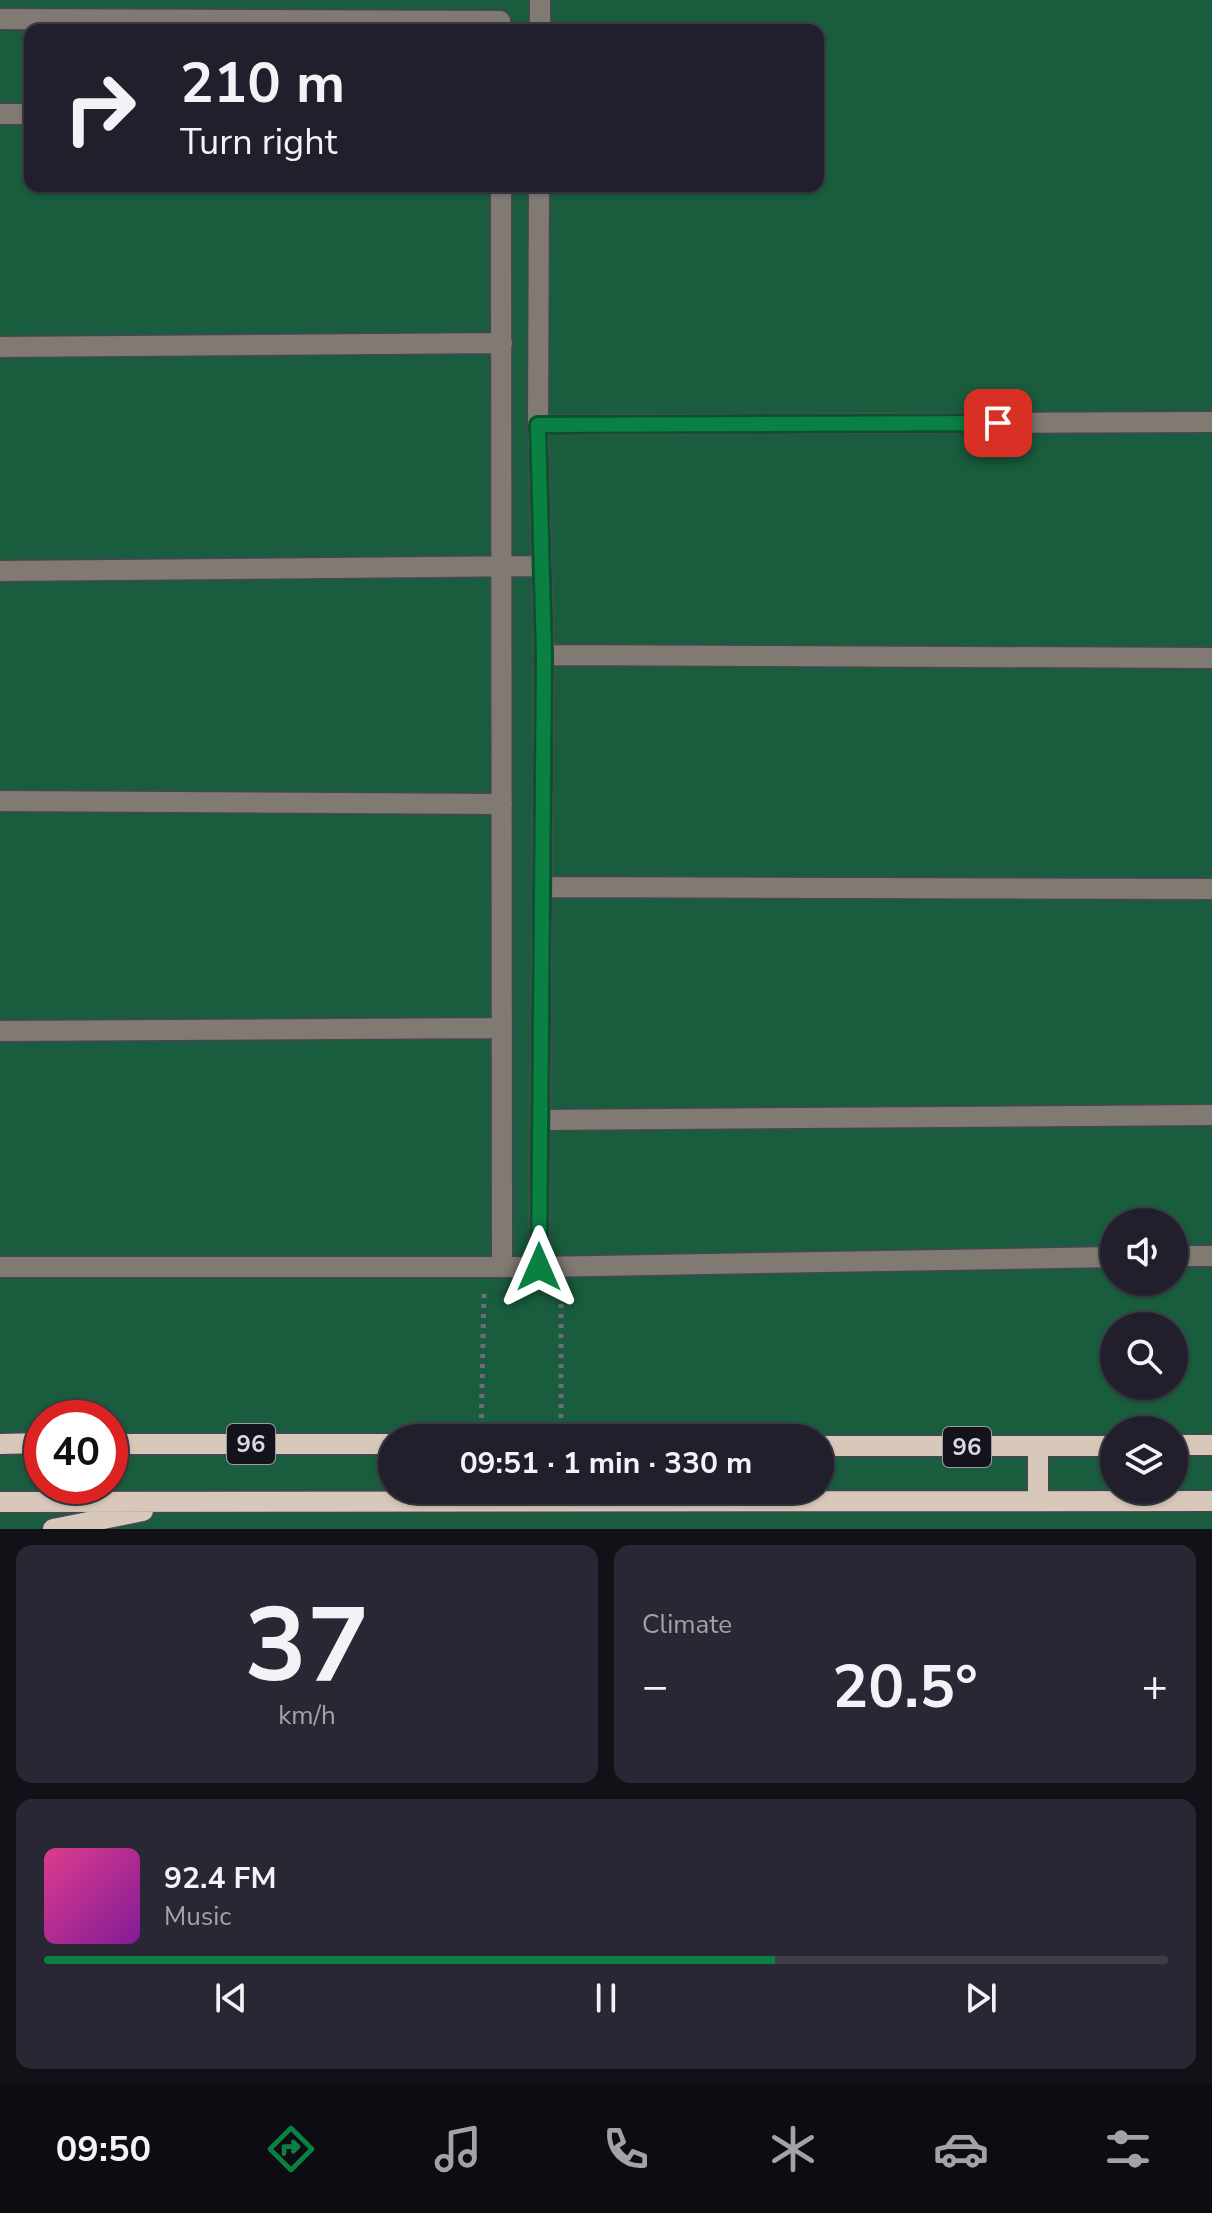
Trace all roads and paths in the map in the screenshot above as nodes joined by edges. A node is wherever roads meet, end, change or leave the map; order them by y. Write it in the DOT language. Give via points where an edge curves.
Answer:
graph roads {
  1 [pos="499,0"];
  2 [pos="540,0"];
  3 [pos="0,19"];
  4 [pos="357,24"];
  5 [pos="500,24"];
  6 [pos="540,24"];
  7 [pos="0,114"];
  8 [pos="24,114"];
  9 [pos="501,192"];
  10 [pos="539,192"];
  11 [pos="502,343"];
  12 [pos="0,347"];
  13 [pos="1212,422"];
  14 [pos="538,425"];
  15 [pos="502,566"];
  16 [pos="541,566"];
  17 [pos="0,571"];
  18 [pos="544,655"];
  19 [pos="1212,658"];
  20 [pos="0,801"];
  21 [pos="502,804"];
  22 [pos="543,887"];
  23 [pos="1212,889"];
  24 [pos="502,1028"];
  25 [pos="0,1031"];
  26 [pos="1212,1115"];
  27 [pos="540,1120"];
  28 [pos="1188,1256"];
  29 [pos="1212,1256"];
  30 [pos="1100,1257"];
  31 [pos="0,1267"];
  32 [pos="493,1267"];
  33 [pos="539,1267"];
  34 [pos="561,1267"];
  35 [pos="482,1424"];
  36 [pos="561,1424"];
  37 [pos="24,1443"];
  38 [pos="0,1444"];
  39 [pos="128,1444"];
  40 [pos="378,1444"];
  41 [pos="1188,1445"];
  42 [pos="1212,1445"];
  43 [pos="834,1446"];
  44 [pos="1100,1446"];
  45 [pos="1038,1447"];
  46 [pos="1038,1501"];
  47 [pos="1212,1501"];
  48 [pos="0,1502"];
  49 [pos="189,1502"];
  50 [pos="53,1529"];
  1 -- 5 [label="street"];
  2 -- 6 [label="street"];
  3 -- 4 [label="street"];
  7 -- 8 [label="street"];
  9 -- 11 [label="street"];
  10 -- 14 [label="street"];
  11 -- 12 [label="street"];
  11 -- 15 [label="street"];
  13 -- 14 [label="street"];
  14 -- 16 [label="street"];
  15 -- 16 [label="street"];
  15 -- 17 [label="street"];
  15 -- 21 [label="street"];
  16 -- 18 [label="street"];
  18 -- 19 [label="street"];
  18 -- 22 [label="street"];
  20 -- 21 [label="street"];
  21 -- 24 [label="street"];
  22 -- 23 [label="street"];
  22 -- 27 [label="street"];
  24 -- 25 [label="street"];
  24 -- 32 [label="street"];
  26 -- 27 [label="street"];
  27 -- 33 [label="street"];
  28 -- 29 [label="street"];
  30 -- 34 [label="street"];
  31 -- 32 [label="street"];
  32 -- 33 [label="street"];
  32 -- 35 [label="path"];
  33 -- 34 [label="street"];
  34 -- 36 [label="path"];
  37 -- 38 [label="main road"];
  39 -- 40 [label="main road, 96"];
  41 -- 42 [label="main road"];
  43 -- 45 [label="main road, 96"];
  44 -- 45 [label="main road, 96"];
  45 -- 46 [label="main road"];
  46 -- 47 [label="main road, 96"];
  46 -- 49 [label="main road, 96"];
  48 -- 49 [label="main road, 96"];
  49 -- 50 [label="main road"];
}
